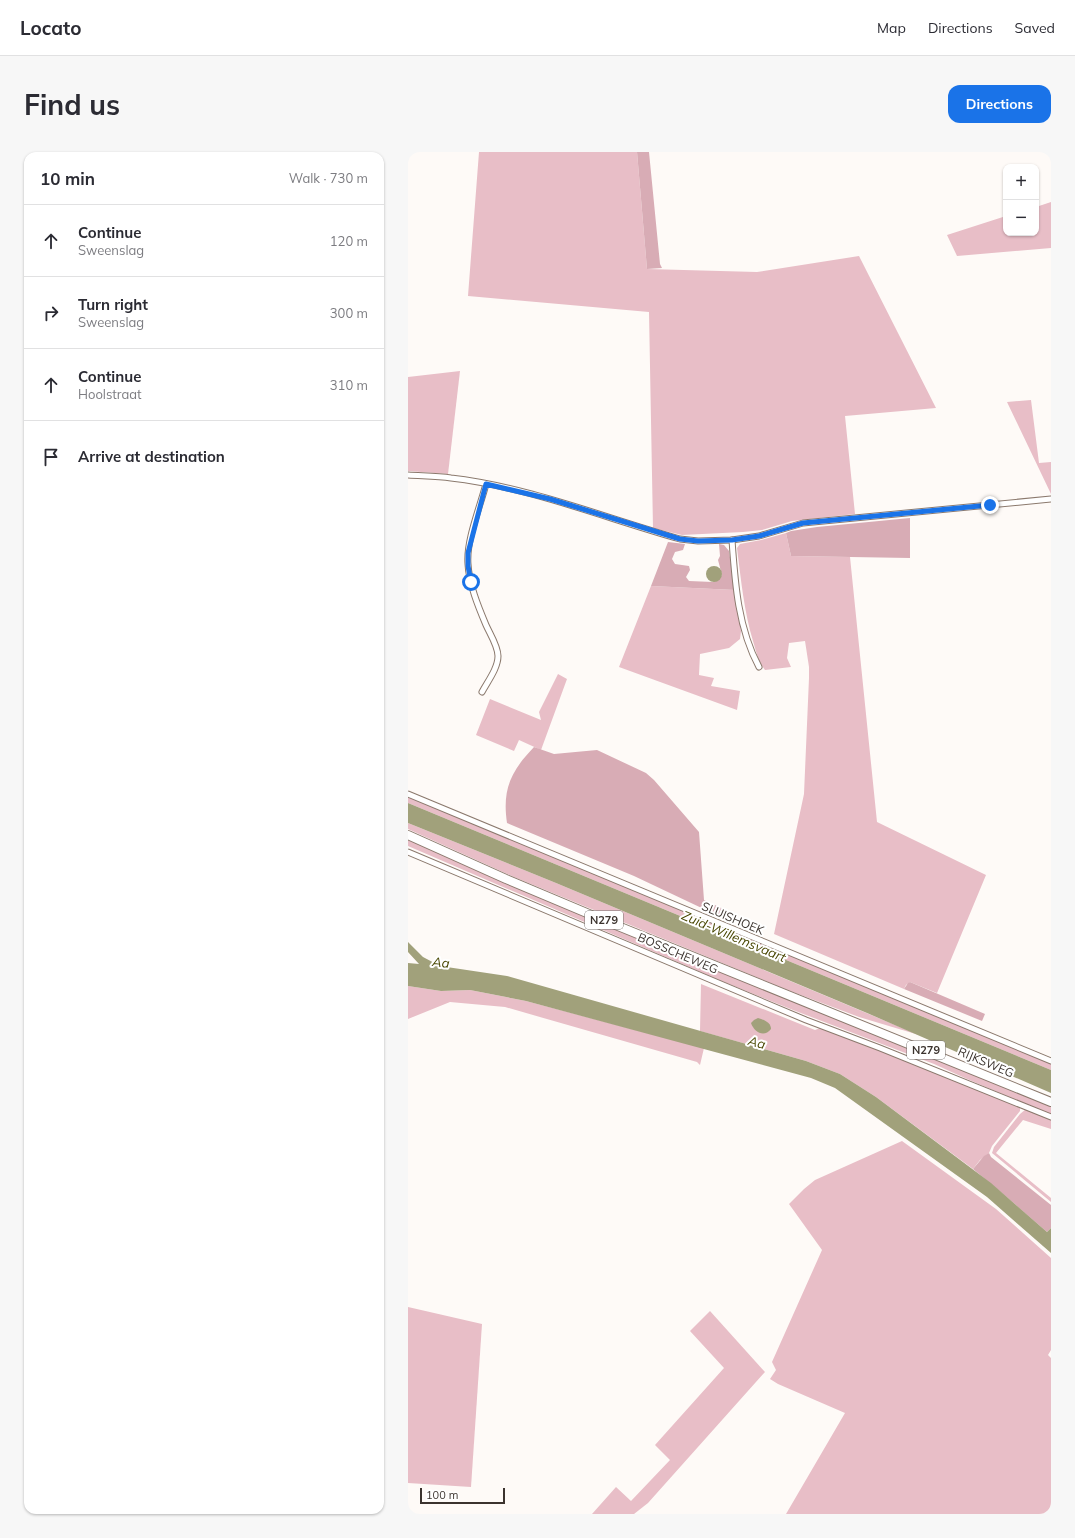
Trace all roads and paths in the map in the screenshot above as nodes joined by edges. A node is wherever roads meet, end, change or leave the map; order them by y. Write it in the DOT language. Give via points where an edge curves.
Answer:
graph roads {
  1 [pos="408,475"];
  2 [pos="486,484"];
  3 [pos="1051,499"];
  4 [pos="732,540"];
  5 [pos="759,667"];
  6 [pos="482,692"];
  7 [pos="408,794"];
  8 [pos="408,835"];
  9 [pos="408,852"];
  10 [pos="801,1001"];
  11 [pos="1051,1061"];
  12 [pos="1051,1102"];
  13 [pos="1051,1117"];
  1 -- 2 [label="street"];
  2 -- 4 [label="street" via="550,499 680,539"];
  2 -- 6 [label="street" via="468,553 471,582 498,656 497,665"];
  3 -- 4 [label="street" via="803,523 759,536"];
  4 -- 5 [label="street" via="736,590 747,640"];
  7 -- 11 [label="street, SLUISHOEK"];
  8 -- 10 [label="main road, BOSSCHEWEG / N279" via="513,882"];
  9 -- 13 [label="street, BOSSCHEWEG" via="806,1020"];
  10 -- 12 [label="main road, RIJKSWEG / N279"];
}
